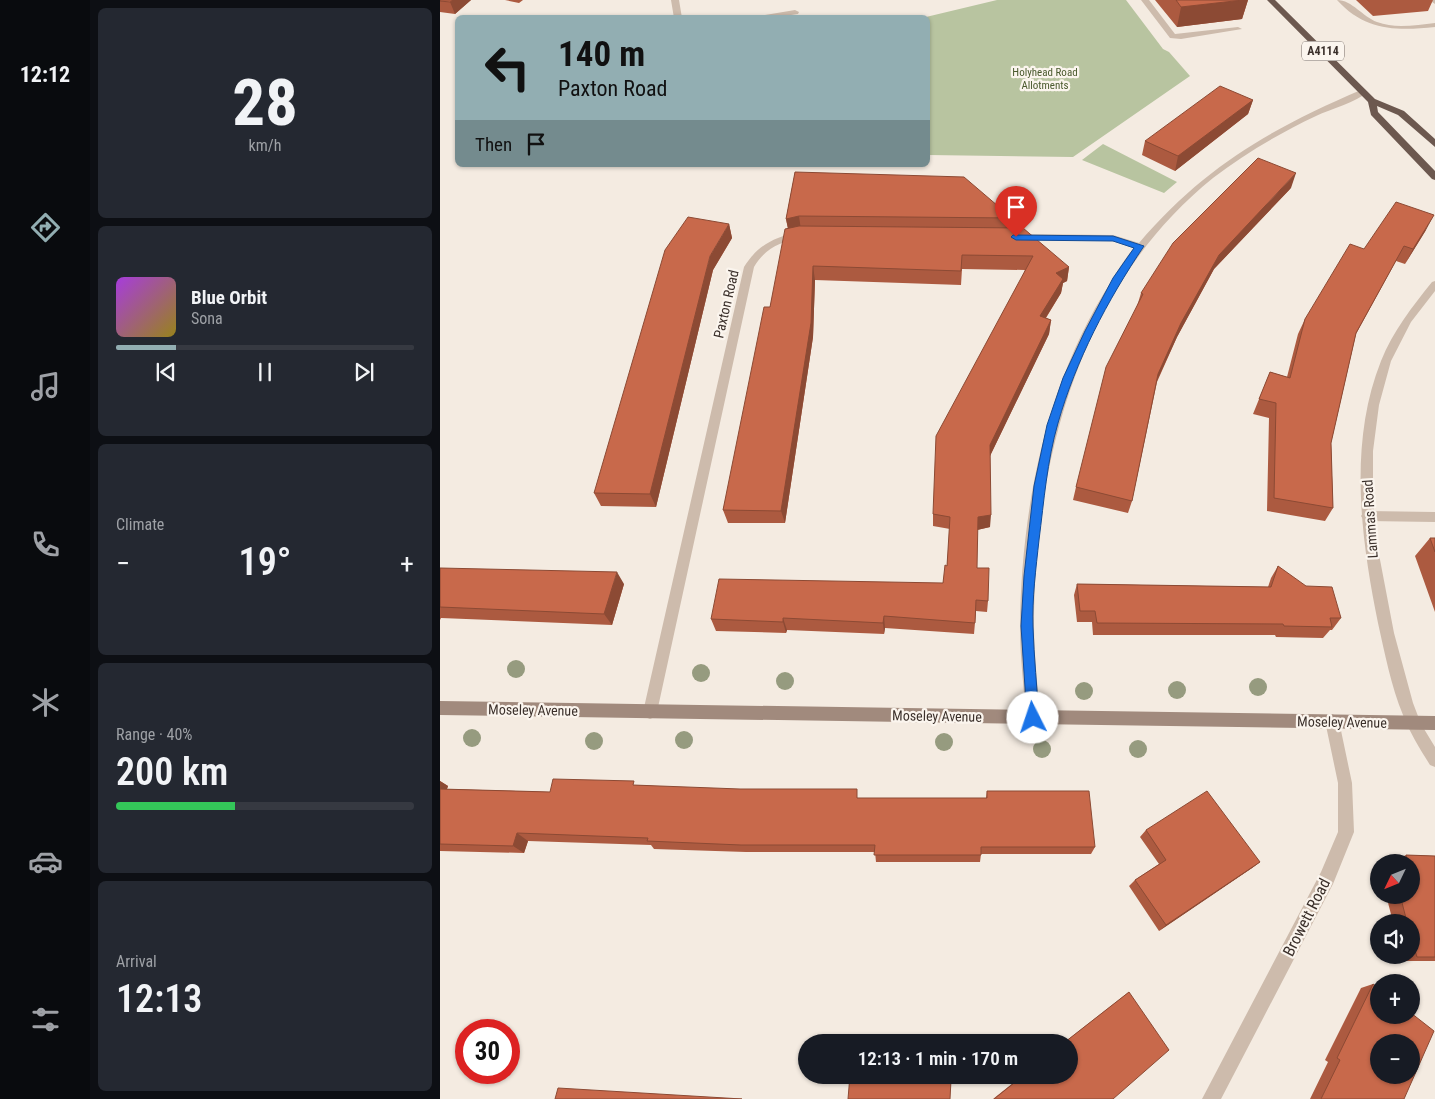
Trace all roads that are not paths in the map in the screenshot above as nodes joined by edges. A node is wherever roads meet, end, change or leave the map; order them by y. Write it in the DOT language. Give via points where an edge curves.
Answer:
graph roads {
  1 [pos="675,0"];
  2 [pos="1145,0"];
  3 [pos="1271,0"];
  4 [pos="1341,0"];
  5 [pos="795,12"];
  6 [pos="678,15"];
  7 [pos="773,15"];
  8 [pos="1435,25"];
  9 [pos="1238,29"];
  10 [pos="1364,92"];
  11 [pos="1372,101"];
  12 [pos="1435,144"];
  13 [pos="1435,177"];
  14 [pos="811,235"];
  15 [pos="1006,237"];
  16 [pos="1140,246"];
  17 [pos="1435,284"];
  18 [pos="1367,516"];
  19 [pos="1435,517"];
  20 [pos="440,708"];
  21 [pos="650,712"];
  22 [pos="1033,718"];
  23 [pos="1332,721"];
  24 [pos="1414,723"];
  25 [pos="1435,724"];
  26 [pos="1435,760"];
  27 [pos="1211,1099"];
  1 -- 6 [label="street"];
  2 -- 9 [label="street" via="1174,36"];
  3 -- 10 [label="highway, A4114"];
  4 -- 8 [label="street" via="1355,14 1381,27 1399,29"];
  5 -- 7 [label="street"];
  10 -- 11 [label="highway, A4114"];
  10 -- 16 [label="street" via="1299,120 1230,162 1174,209"];
  11 -- 12 [label="highway, A4114" via="1401,113"];
  11 -- 13 [label="highway, A4114" via="1374,113"];
  14 -- 21 [label="street, Paxton Road" via="784,238 769,244 757,253 749,267"];
  15 -- 16 [label="street" via="1113,238"];
  16 -- 22 [label="street" via="1089,331 1052,425 1040,486 1029,588 1027,626"];
  17 -- 18 [label="street, Lammas Road" via="1413,311 1400,334 1377,391 1367,464"];
  18 -- 19 [label="street"];
  18 -- 24 [label="street, Lammas Road" via="1380,603"];
  20 -- 21 [label="main road, Moseley Avenue"];
  21 -- 22 [label="main road, Moseley Avenue"];
  22 -- 23 [label="main road, Moseley Avenue"];
  23 -- 24 [label="main road, Moseley Avenue"];
  23 -- 27 [label="street, Browett Road" via="1345,783 1346,832 1327,878"];
  24 -- 25 [label="main road, Moseley Avenue"];
  24 -- 26 [label="street, Lammas Road"];
}
